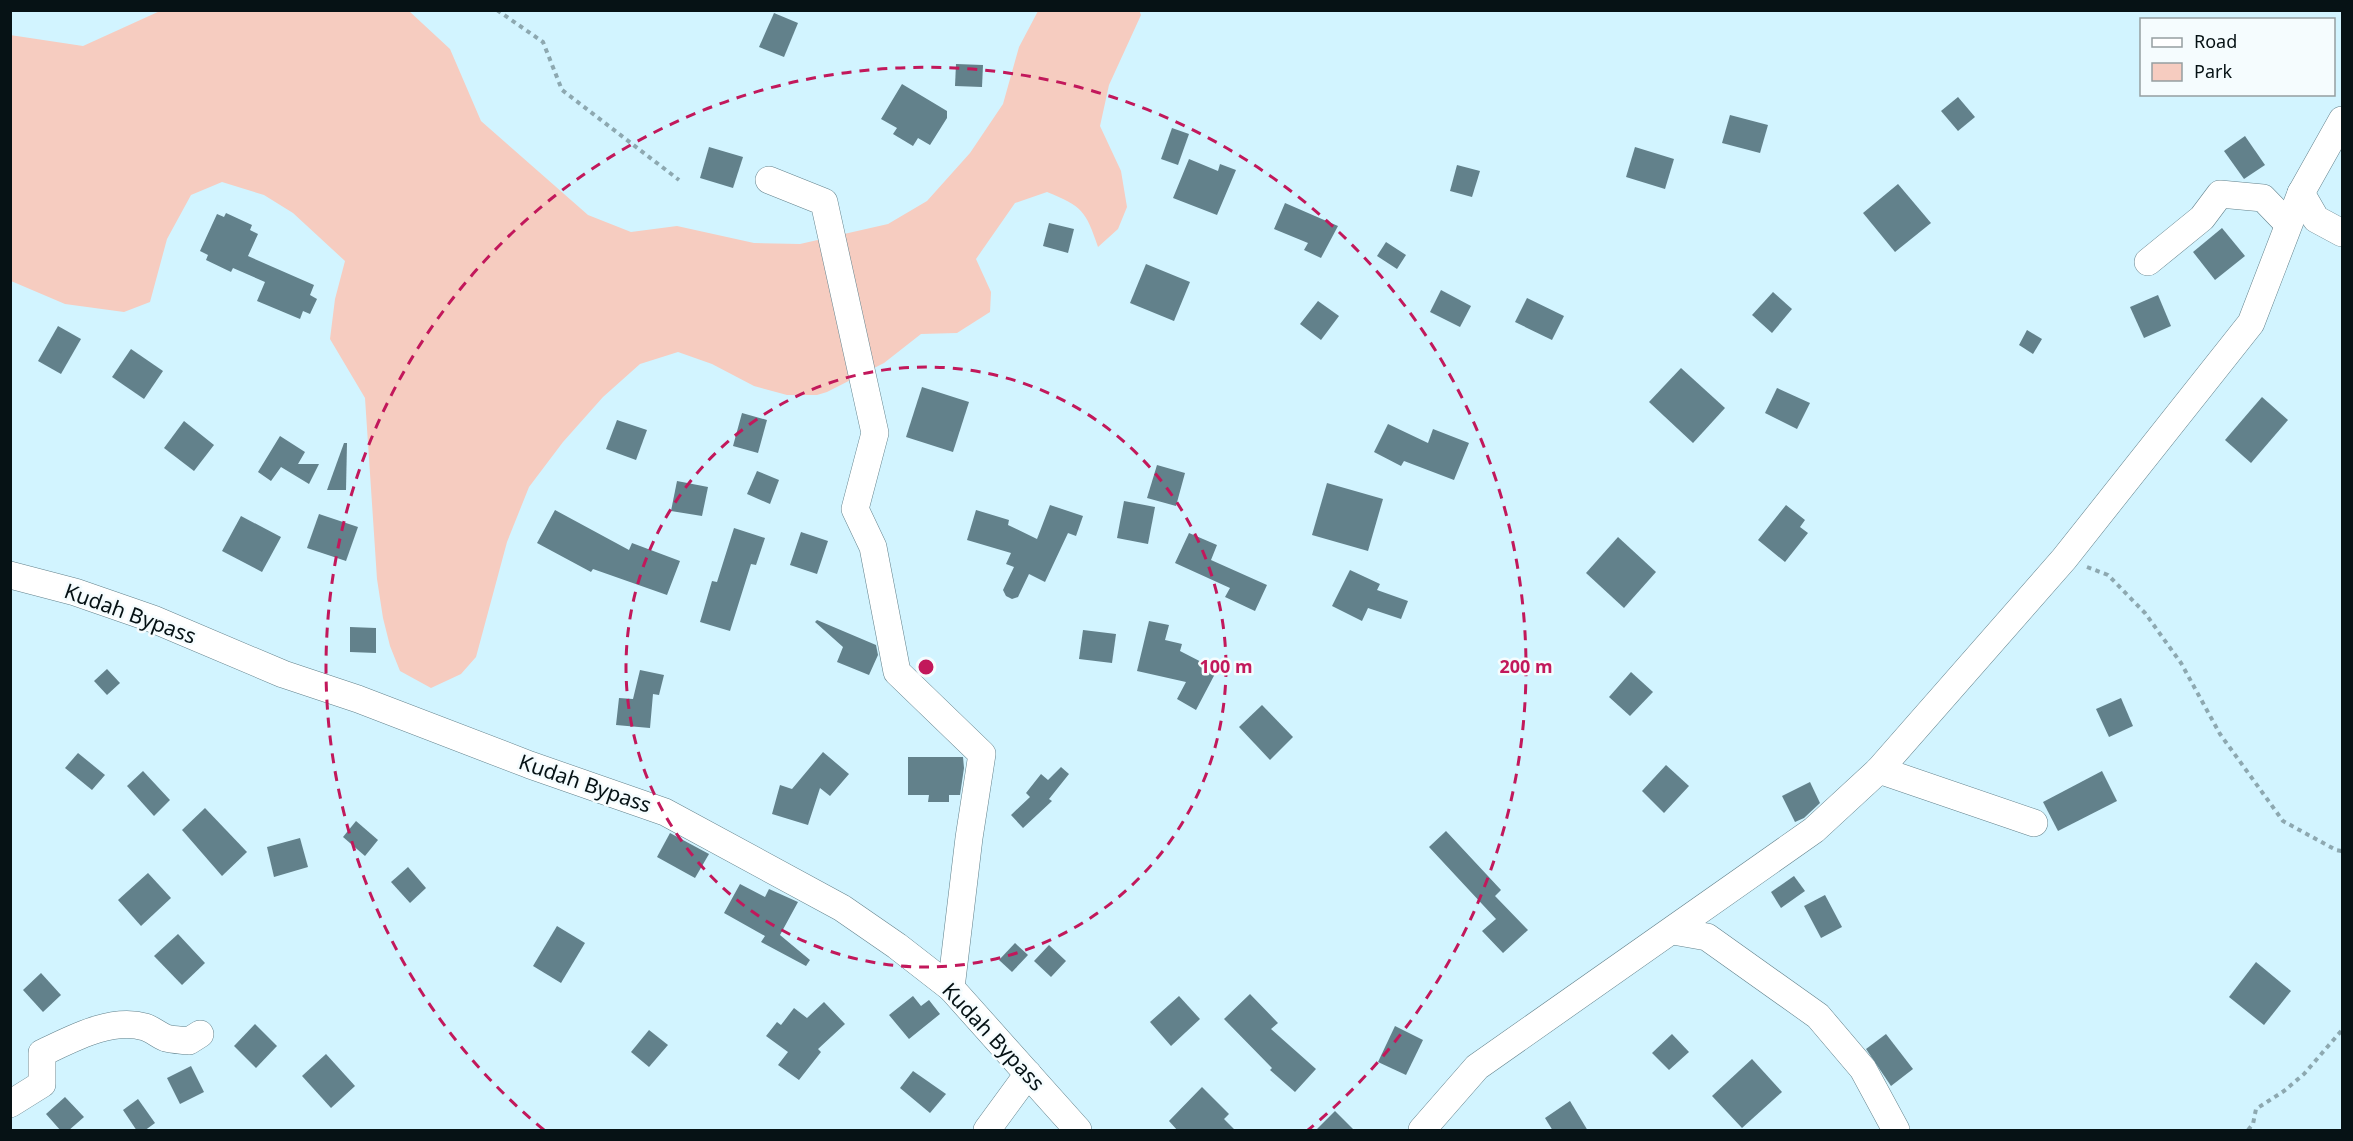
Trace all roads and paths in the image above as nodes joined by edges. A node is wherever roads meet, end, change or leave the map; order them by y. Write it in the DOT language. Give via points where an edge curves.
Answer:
graph roads {
  1 [pos="497,10"];
  2 [pos="2343,120"];
  3 [pos="679,180"];
  4 [pos="769,180"];
  5 [pos="2301,193"];
  6 [pos="2288,224"];
  7 [pos="2343,233"];
  8 [pos="2148,262"];
  9 [pos="2064,559"];
  10 [pos="10,575"];
  11 [pos="1879,770"];
  12 [pos="2034,823"];
  13 [pos="2343,851"];
  14 [pos="1673,931"];
  15 [pos="951,988"];
  16 [pos="2343,1030"];
  17 [pos="200,1034"];
  18 [pos="1028,1074"];
  19 [pos="10,1104"];
  20 [pos="987,1131"];
  21 [pos="1078,1131"];
  22 [pos="1422,1131"];
  23 [pos="1896,1131"];
  24 [pos="2248,1131"];
  1 -- 3 [label="path" via="543,42 562,90"];
  2 -- 5 [label="street"];
  4 -- 15 [label="street" via="824,202 875,433 855,509 873,547 897,672 982,754"];
  5 -- 6 [label="street"];
  5 -- 7 [label="street" via="2316,219"];
  6 -- 8 [label="street" via="2263,198 2220,194 2202,218"];
  6 -- 9 [label="street" via="2251,323"];
  9 -- 11 [label="street"];
  9 -- 13 [label="path" via="2108,575 2145,613 2181,663 2220,734 2283,821"];
  10 -- 15 [label="street, Kudah Bypass" via="142,615 283,674 665,812 842,908"];
  11 -- 12 [label="street"];
  11 -- 14 [label="street" via="1814,831"];
  14 -- 22 [label="street" via="1477,1067"];
  14 -- 23 [label="street" via="1707,937 1818,1016 1863,1069"];
  15 -- 18 [label="street, Kudah Bypass"];
  16 -- 24 [label="path" via="2304,1074 2256,1109"];
  17 -- 19 [label="street" via="189,1041 166,1038 147,1027 130,1024 110,1026 67,1041 42,1053 42,1084"];
  18 -- 20 [label="street"];
  18 -- 21 [label="street, Kudah Bypass"];
}
